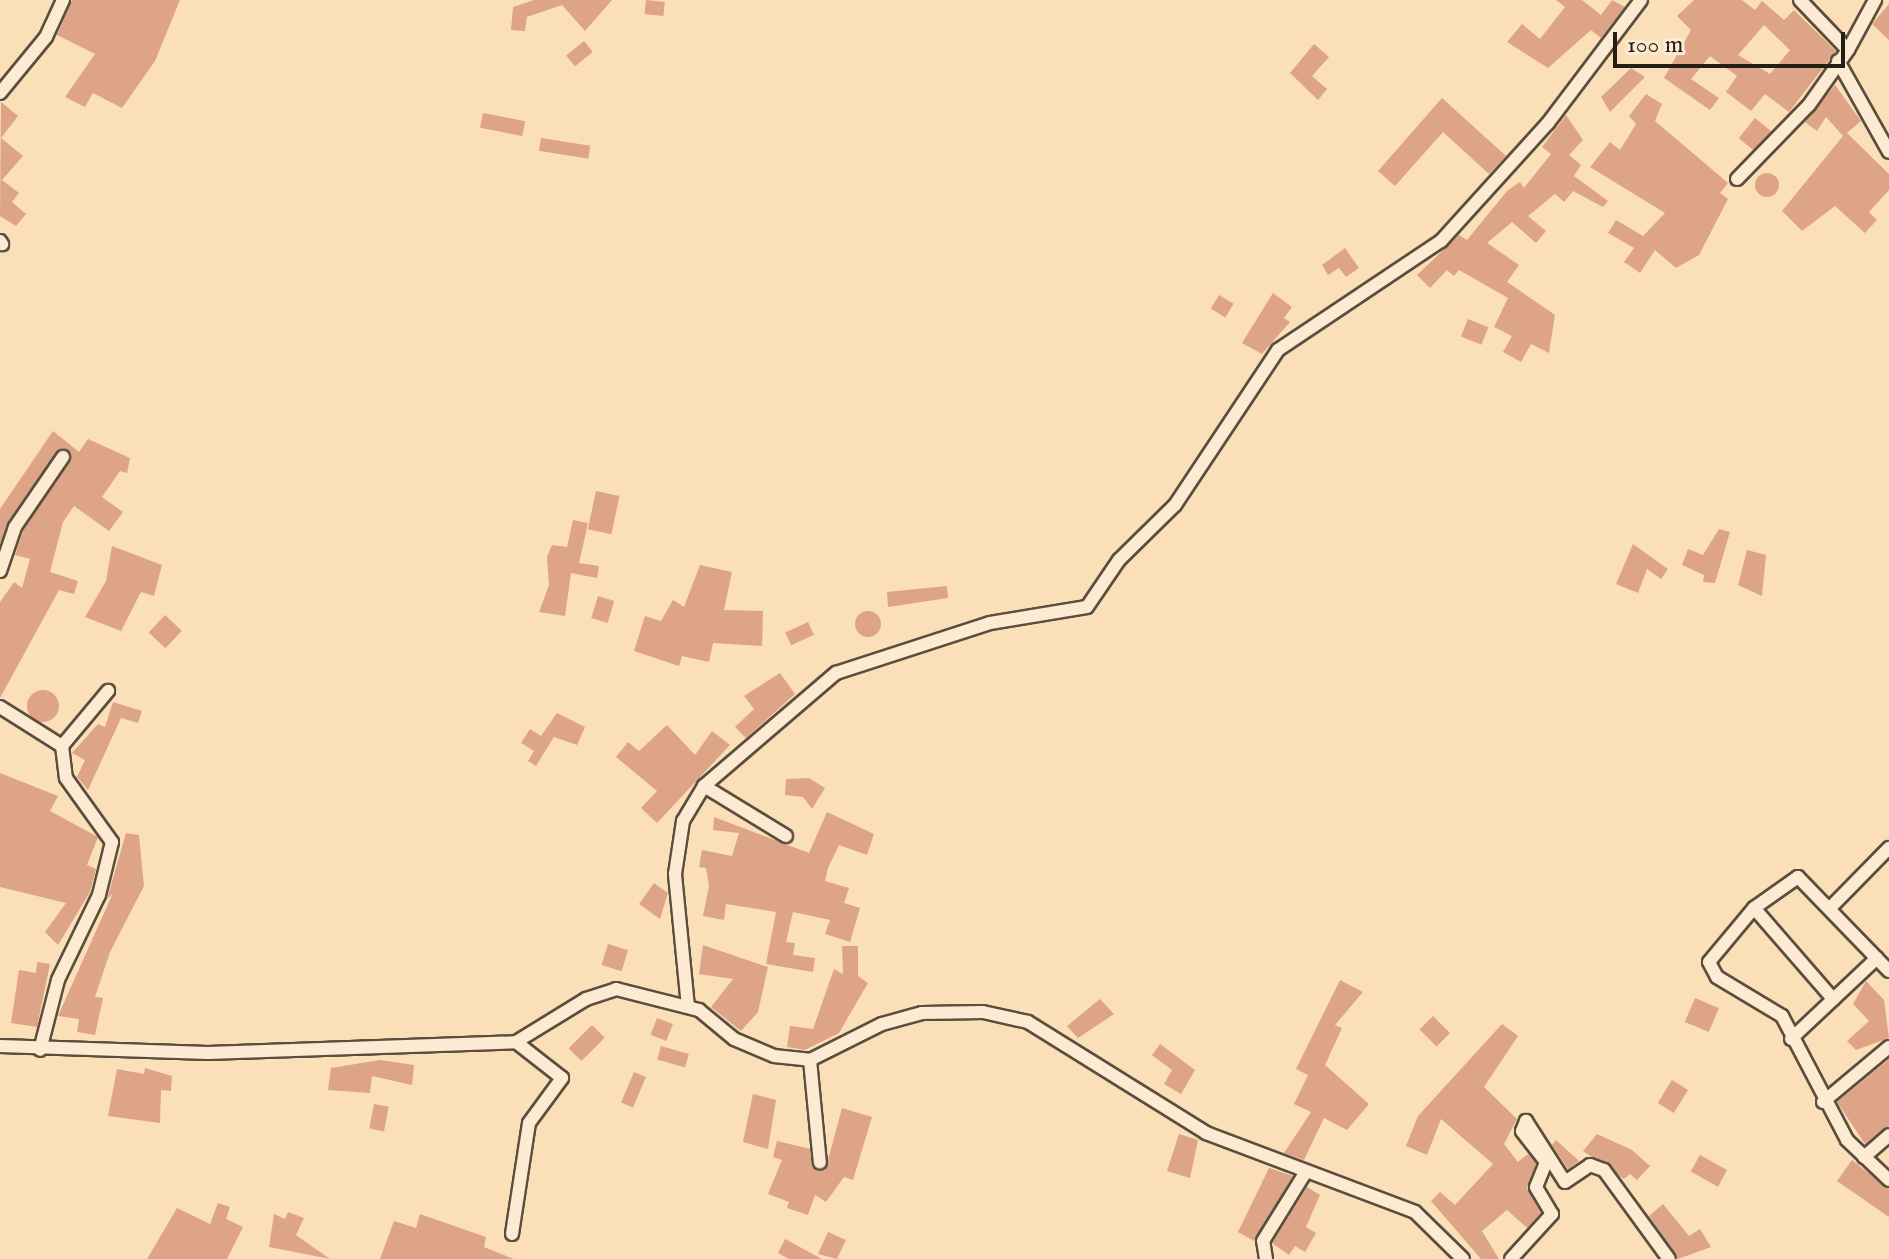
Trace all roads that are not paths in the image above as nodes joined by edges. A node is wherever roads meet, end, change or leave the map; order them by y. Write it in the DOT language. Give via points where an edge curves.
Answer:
graph roads {
  1 [pos="63,0"];
  2 [pos="1641,0"];
  3 [pos="1800,0"];
  4 [pos="1875,0"];
  5 [pos="1848,50"];
  6 [pos="1838,61"];
  7 [pos="0,93"];
  8 [pos="1889,152"];
  9 [pos="1737,179"];
  10 [pos="63,457"];
  11 [pos="0,571"];
  12 [pos="108,691"];
  13 [pos="0,707"];
  14 [pos="62,746"];
  15 [pos="704,786"];
  16 [pos="786,836"];
  17 [pos="1888,851"];
  18 [pos="1831,907"];
  19 [pos="1754,908"];
  20 [pos="1877,958"];
  21 [pos="1889,971"];
  22 [pos="1833,999"];
  23 [pos="688,1007"];
  24 [pos="1791,1039"];
  25 [pos="516,1042"];
  26 [pos="0,1046"];
  27 [pos="1889,1047"];
  28 [pos="40,1050"];
  29 [pos="810,1060"];
  30 [pos="1823,1102"];
  31 [pos="1889,1135"];
  32 [pos="1864,1157"];
  33 [pos="820,1163"];
  34 [pos="1304,1175"];
  35 [pos="1889,1180"];
  36 [pos="512,1234"];
  37 [pos="1266,1259"];
  38 [pos="1463,1259"];
  39 [pos="1511,1259"];
  40 [pos="1669,1259"];
  1 -- 7 [label="street" via="46,37"];
  2 -- 15 [label="street" via="1548,123 1441,241 1278,350 1175,505 1119,560 1087,607 990,623 836,673"];
  3 -- 5 [label="street"];
  4 -- 5 [label="street"];
  5 -- 6 [label="street"];
  6 -- 8 [label="street"];
  6 -- 9 [label="street" via="1809,105"];
  10 -- 11 [label="street" via="15,527"];
  12 -- 14 [label="street"];
  13 -- 14 [label="street"];
  14 -- 28 [label="street" via="66,778 112,842 99,895 58,980"];
  15 -- 16 [label="street"];
  15 -- 23 [label="street" via="676,840"];
  17 -- 18 [label="street"];
  18 -- 19 [label="street" via="1798,877"];
  18 -- 20 [label="street"];
  19 -- 22 [label="street"];
  19 -- 24 [label="street" via="1711,953 1711,971 1776,1010"];
  20 -- 21 [label="street"];
  20 -- 22 [label="street"];
  22 -- 24 [label="street"];
  23 -- 25 [label="street" via="616,989 586,999"];
  23 -- 29 [label="street" via="774,1056"];
  24 -- 30 [label="street"];
  25 -- 28 [label="street" via="208,1053"];
  25 -- 36 [label="street" via="562,1078 529,1123"];
  26 -- 28 [label="street"];
  27 -- 30 [label="street"];
  29 -- 33 [label="street"];
  29 -- 34 [label="street" via="922,1013 983,1012 1028,1022 1206,1133"];
  30 -- 32 [label="street"];
  31 -- 32 [label="street"];
  32 -- 35 [label="street"];
  34 -- 37 [label="street" via="1263,1241"];
  34 -- 38 [label="street" via="1415,1212"];
  39 -- 40 [label="street" via="1552,1214 1536,1187 1546,1162 1522,1131 1526,1121 1565,1182 1590,1165 1604,1170"];
}
